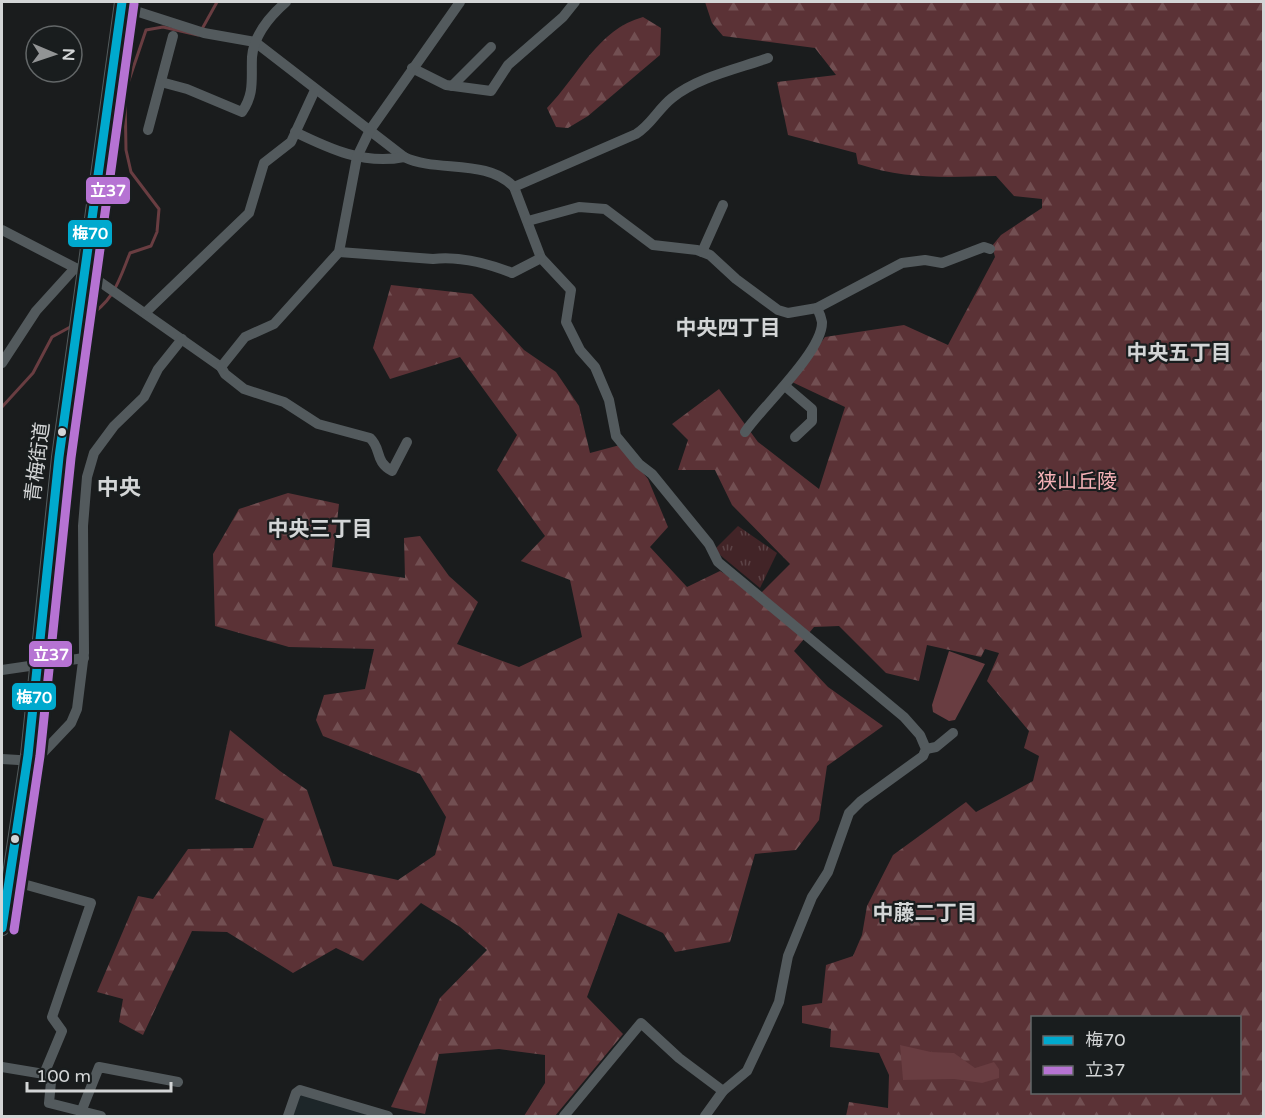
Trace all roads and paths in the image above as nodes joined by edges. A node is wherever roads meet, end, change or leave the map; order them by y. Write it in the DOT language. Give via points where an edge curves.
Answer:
graph roads {
  1 [pos="286,2"];
  2 [pos="460,2"];
  3 [pos="575,2"];
  4 [pos="117,3"];
  5 [pos="173,36"];
  6 [pos="255,42"];
  7 [pos="491,46"];
  8 [pos="768,57"];
  9 [pos="412,68"];
  10 [pos="161,82"];
  11 [pos="452,86"];
  12 [pos="315,90"];
  13 [pos="148,130"];
  14 [pos="370,130"];
  15 [pos="295,132"];
  16 [pos="357,157"];
  17 [pos="404,157"];
  18 [pos="514,187"];
  19 [pos="723,205"];
  20 [pos="528,221"];
  21 [pos="2,230"];
  22 [pos="990,249"];
  23 [pos="339,252"];
  24 [pos="702,252"];
  25 [pos="541,258"];
  26 [pos="80,271"];
  27 [pos="818,308"];
  28 [pos="146,312"];
  29 [pos="182,339"];
  30 [pos="2,363"];
  31 [pos="221,367"];
  32 [pos="785,386"];
  33 [pos="745,432"];
  34 [pos="795,437"];
  35 [pos="407,442"];
  36 [pos="84,658"];
  37 [pos="38,663"];
  38 [pos="2,670"];
  39 [pos="953,733"];
  40 [pos="926,749"];
  41 [pos="2,759"];
  42 [pos="27,762"];
  43 [pos="6,888"];
  44 [pos="2,928"];
  45 [pos="2,1067"];
  46 [pos="44,1074"];
  47 [pos="178,1082"];
  48 [pos="723,1091"];
  49 [pos="76,1113"];
  50 [pos="101,1116"];
  51 [pos="288,1116"];
  52 [pos="388,1116"];
  53 [pos="564,1116"];
  54 [pos="705,1116"];
  1 -- 6 [label="street" via="265,24"];
  2 -- 9 [label="street"];
  3 -- 11 [label="street" via="508,65 491,91"];
  4 -- 6 [label="street" via="200,32"];
  4 -- 26 [label="main road, 青梅街道"];
  5 -- 10 [label="street"];
  6 -- 10 [label="street" via="253,90 242,112"];
  6 -- 12 [label="street"];
  7 -- 11 [label="street"];
  8 -- 18 [label="street" via="683,90 636,134"];
  9 -- 11 [label="street"];
  9 -- 14 [label="street"];
  10 -- 13 [label="street"];
  12 -- 14 [label="street"];
  12 -- 15 [label="street"];
  14 -- 16 [label="street"];
  14 -- 17 [label="street"];
  15 -- 16 [label="street" via="337,153"];
  15 -- 28 [label="street" via="291,142 264,163 249,213"];
  16 -- 17 [label="street"];
  16 -- 23 [label="street"];
  17 -- 18 [label="street" via="418,164 494,173"];
  18 -- 20 [label="street"];
  19 -- 24 [label="street"];
  20 -- 24 [label="street" via="579,207 595,207 615,215 653,245"];
  20 -- 25 [label="street"];
  21 -- 26 [label="street"];
  22 -- 27 [label="street" via="942,263 902,263"];
  23 -- 25 [label="street" via="447,258 490,264 512,273"];
  23 -- 31 [label="street" via="274,324 245,337"];
  24 -- 27 [label="street" via="782,313"];
  25 -- 40 [label="street" via="571,290 566,322 580,350 595,367 609,400 616,436 709,544 718,562 904,717"];
  26 -- 28 [label="street"];
  26 -- 30 [label="street" via="36,311"];
  26 -- 37 [label="main road, 青梅街道" via="78,322"];
  27 -- 32 [label="street" via="822,321 818,338"];
  28 -- 29 [label="street"];
  29 -- 31 [label="street"];
  29 -- 36 [label="street" via="158,369 144,397 114,426 94,453 87,477 83,526"];
  31 -- 35 [label="street" via="244,389 284,402 318,424 370,438 375,443 377,458 392,471"];
  32 -- 33 [label="street"];
  32 -- 34 [label="street" via="812,409 812,421"];
  36 -- 37 [label="street"];
  36 -- 42 [label="street" via="77,709 71,723 35,761"];
  37 -- 38 [label="street"];
  37 -- 42 [label="main road, 青梅街道"];
  39 -- 40 [label="street" via="936,747"];
  40 -- 48 [label="street" via="923,756 849,813 832,865 790,950 779,1002 765,1033 747,1071"];
  41 -- 42 [label="street"];
  42 -- 43 [label="main road, 青梅街道"];
  43 -- 44 [label="main road, 青梅街道"];
  43 -- 46 [label="street" via="91,903 52,1017 62,1031"];
  45 -- 46 [label="street"];
  46 -- 49 [label="street" via="51,1082 49,1103"];
  47 -- 49 [label="street" via="99,1067"];
  48 -- 53 [label="street" via="641,1023"];
  48 -- 54 [label="street"];
  49 -- 50 [label="street"];
  51 -- 52 [label="street" via="300,1090"];
}
